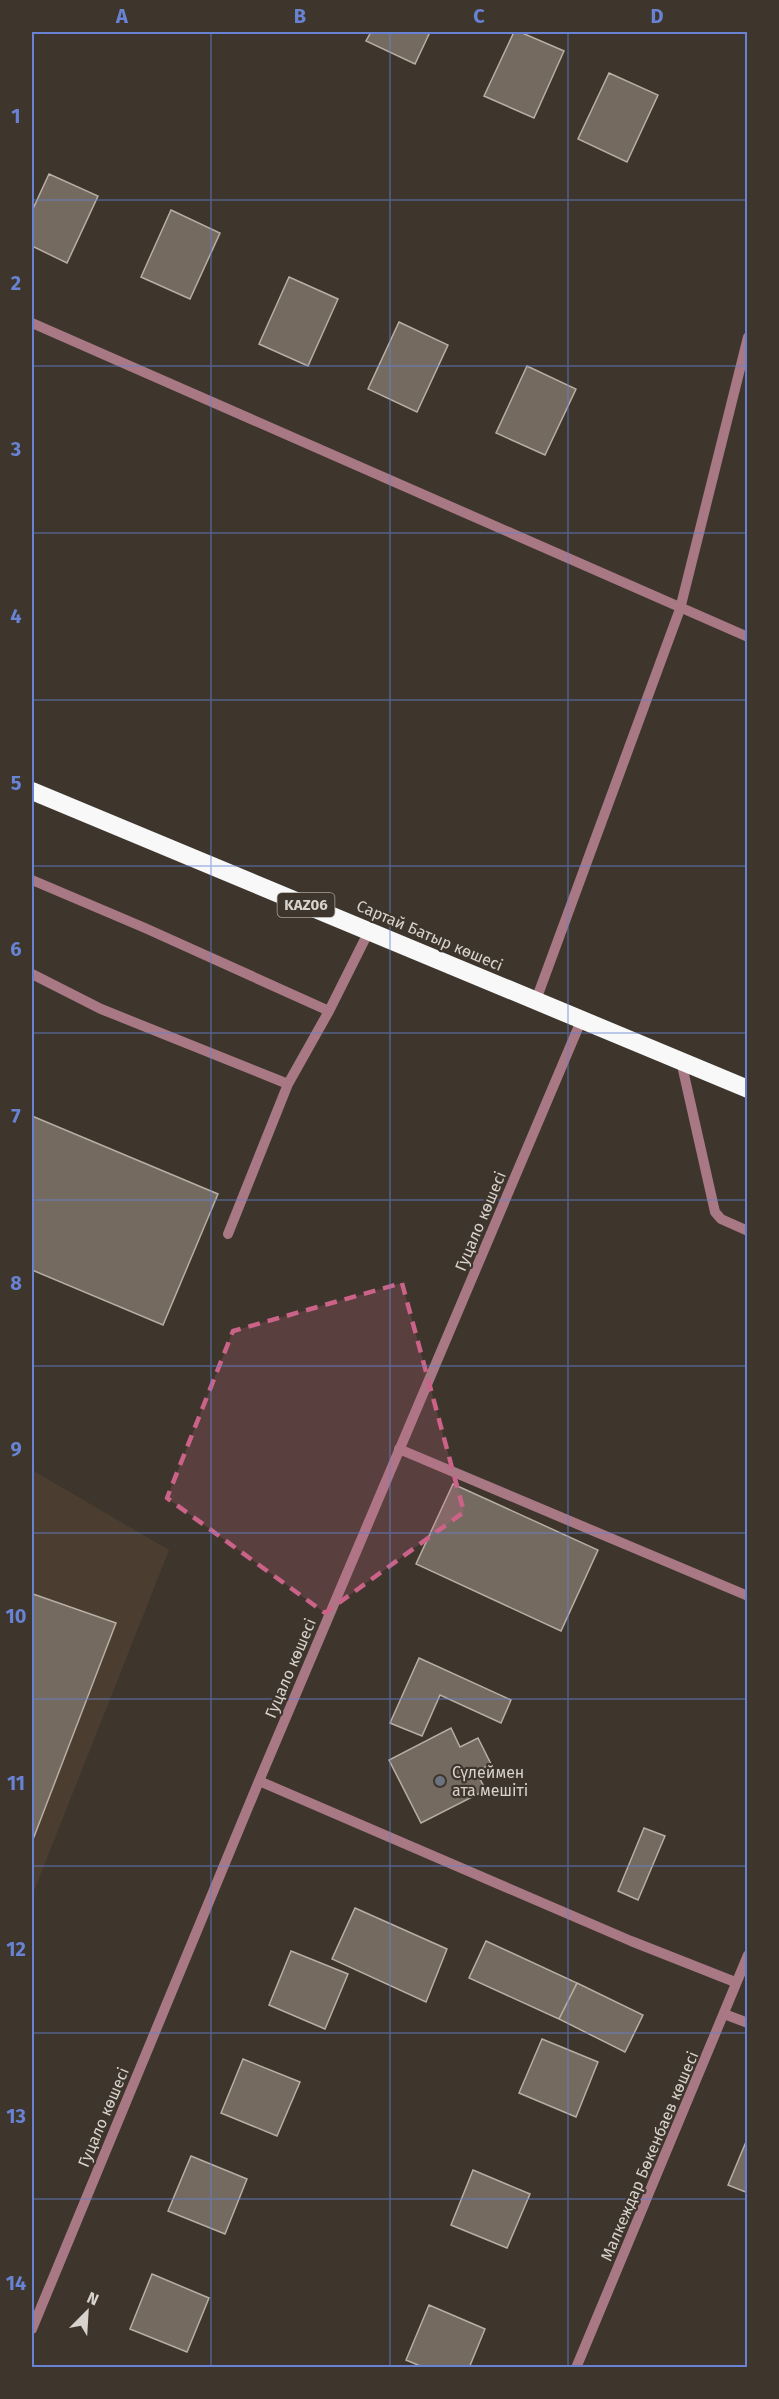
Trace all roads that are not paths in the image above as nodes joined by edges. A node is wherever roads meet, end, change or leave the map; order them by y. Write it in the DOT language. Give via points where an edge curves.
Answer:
graph roads {
  1 [pos="32,323"];
  2 [pos="747,337"];
  3 [pos="680,609"];
  4 [pos="747,637"];
  5 [pos="32,790"];
  6 [pos="32,880"];
  7 [pos="369,931"];
  8 [pos="32,974"];
  9 [pos="536,1000"];
  10 [pos="329,1011"];
  11 [pos="581,1020"];
  12 [pos="681,1061"];
  13 [pos="288,1084"];
  14 [pos="747,1089"];
  15 [pos="747,1231"];
  16 [pos="228,1234"];
  17 [pos="399,1449"];
  18 [pos="747,1596"];
  19 [pos="259,1781"];
  20 [pos="747,1955"];
  21 [pos="735,1982"];
  22 [pos="724,2014"];
  23 [pos="747,2024"];
  24 [pos="32,2329"];
  25 [pos="576,2367"];
  1 -- 3 [label="street"];
  2 -- 3 [label="street"];
  3 -- 4 [label="street"];
  3 -- 9 [label="street"];
  5 -- 7 [label="highway, Сартай Батыр көшесі / KАZ06"];
  6 -- 10 [label="street"];
  7 -- 9 [label="highway, Сартай Батыр көшесі / KАZ06"];
  7 -- 10 [label="street"];
  8 -- 13 [label="street" via="101,1009"];
  9 -- 11 [label="highway, Сартай Батыр көшесі / KАZ06"];
  10 -- 13 [label="street"];
  11 -- 12 [label="highway, Сартай Батыр көшесі / KАZ06"];
  11 -- 17 [label="street, Гуцало көшесі"];
  12 -- 14 [label="highway, Сартай Батыр көшесі / KАZ06"];
  12 -- 15 [label="street" via="712,1203 721,1219"];
  13 -- 16 [label="street"];
  17 -- 18 [label="street"];
  17 -- 19 [label="street, Гуцало көшесі"];
  19 -- 21 [label="street"];
  19 -- 24 [label="street, Гуцало көшесі"];
  20 -- 21 [label="street, Малкеждар Бөкенбаев көшесі"];
  21 -- 22 [label="street, Малкеждар Бөкенбаев көшесі"];
  22 -- 23 [label="street"];
  22 -- 25 [label="street, Малкеждар Бөкенбаев көшесі"];
}
